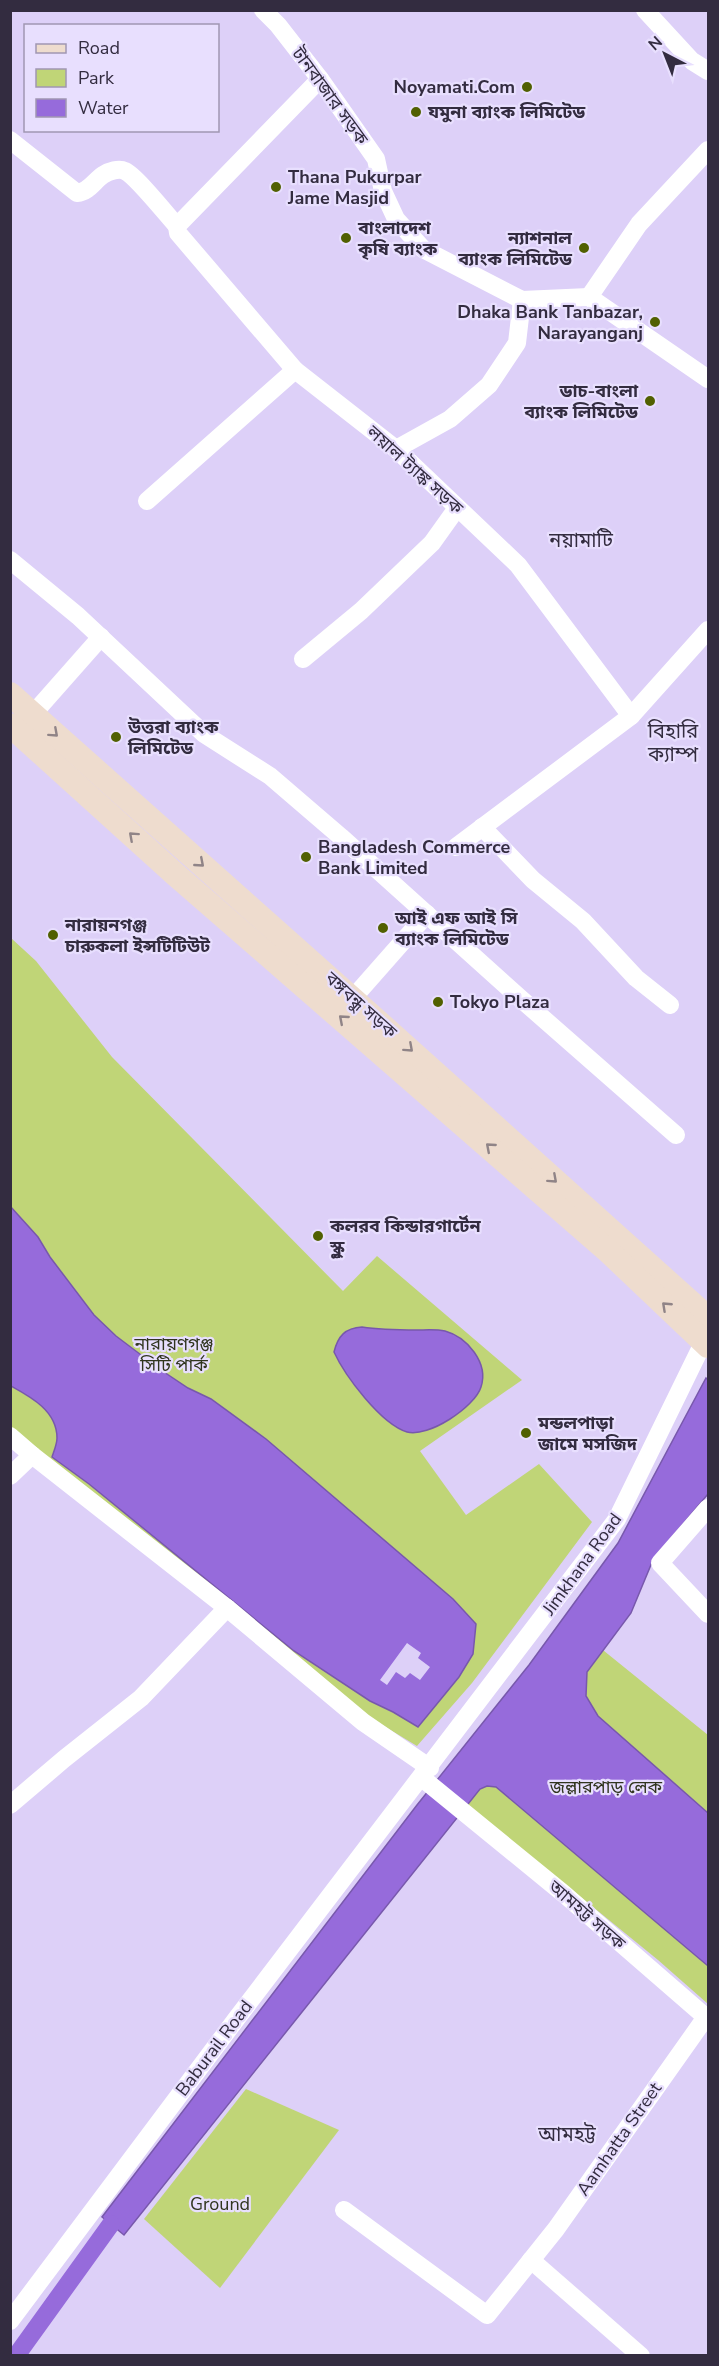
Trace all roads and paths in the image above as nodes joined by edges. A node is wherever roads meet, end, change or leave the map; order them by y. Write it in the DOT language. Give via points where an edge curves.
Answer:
graph roads {
  1 [pos="263,10"];
  2 [pos="645,10"];
  3 [pos="708,71"];
  4 [pos="320,79"];
  5 [pos="10,140"];
  6 [pos="708,150"];
  7 [pos="177,226"];
  8 [pos="589,297"];
  9 [pos="522,300"];
  10 [pos="295,370"];
  11 [pos="708,379"];
  12 [pos="396,449"];
  13 [pos="147,501"];
  14 [pos="457,508"];
  15 [pos="10,560"];
  16 [pos="708,630"];
  17 [pos="101,637"];
  18 [pos="303,659"];
  19 [pos="10,694"];
  20 [pos="33,714"];
  21 [pos="631,716"];
  22 [pos="10,725"];
  23 [pos="482,827"];
  24 [pos="456,847"];
  25 [pos="427,914"];
  26 [pos="353,998"];
  27 [pos="670,1005"];
  28 [pos="676,1135"];
  29 [pos="708,1318"];
  30 [pos="706,1344"];
  31 [pos="10,1436"];
  32 [pos="32,1455"];
  33 [pos="10,1476"];
  34 [pos="708,1508"];
  35 [pos="227,1608"];
  36 [pos="708,1614"];
  37 [pos="427,1776"];
  38 [pos="10,1805"];
  39 [pos="707,2018"];
  40 [pos="344,2210"];
  41 [pos="531,2260"];
  42 [pos="10,2321"];
  43 [pos="641,2355"];
  1 -- 4 [label="street, টানবাজার সড়ক"];
  2 -- 3 [label="street" via="692,61"];
  4 -- 7 [label="street"];
  4 -- 9 [label="street, টানবাজার সড়ক" via="376,159 383,191 396,219 423,249"];
  5 -- 7 [label="street, লয়াল ট্যাঙ্ক সড়ক" via="77,193 112,171 124,170"];
  6 -- 8 [label="street" via="639,224"];
  7 -- 10 [label="street, লয়াল ট্যাঙ্ক সড়ক" via="178,232"];
  8 -- 9 [label="street, টানবাজার সড়ক"];
  8 -- 11 [label="street"];
  9 -- 12 [label="street" via="517,343 489,385 450,419"];
  10 -- 12 [label="street, লয়াল ট্যাঙ্ক সড়ক"];
  10 -- 13 [label="street"];
  12 -- 14 [label="street, লয়াল ট্যাঙ্ক সড়ক"];
  14 -- 18 [label="street" via="432,543 361,611"];
  14 -- 21 [label="street, লয়াল ট্যাঙ্ক সড়ক" via="518,565"];
  15 -- 17 [label="street"];
  16 -- 21 [label="street"];
  17 -- 20 [label="street"];
  17 -- 25 [label="street" via="204,734 270,776"];
  19 -- 20 [label="main road, বঙ্গবন্ধু সড়ক"];
  20 -- 26 [label="main road, বঙ্গবন্ধু সড়ক, one-way"];
  21 -- 23 [label="street"];
  30 -- 22 [label="main road, বঙ্গবন্ধু সড়ক, one-way" via="601,1245"];
  23 -- 24 [label="street"];
  23 -- 27 [label="street" via="636,978"];
  25 -- 26 [label="street"];
  25 -- 28 [label="street"];
  26 -- 29 [label="main road, বঙ্গবন্ধু সড়ক, one-way"];
  30 -- 37 [label="street, Jimkhana Road" via="617,1520"];
  31 -- 32 [label="street, আমহট্ট সড়ক"];
  32 -- 33 [label="street"];
  32 -- 35 [label="street, আমহট্ট সড়ক"];
  34 -- 36 [label="street" via="660,1563"];
  35 -- 37 [label="street, আমহট্ট সড়ক"];
  35 -- 38 [label="street" via="141,1698"];
  37 -- 39 [label="street, আমহট্ট সড়ক" via="464,1814 564,1894"];
  37 -- 42 [label="street, Baburail Road" via="237,2018"];
  39 -- 41 [label="street, Aamhatta Street"];
  40 -- 41 [label="street, Aamhatta Street" via="487,2315"];
  41 -- 43 [label="street"];
}
